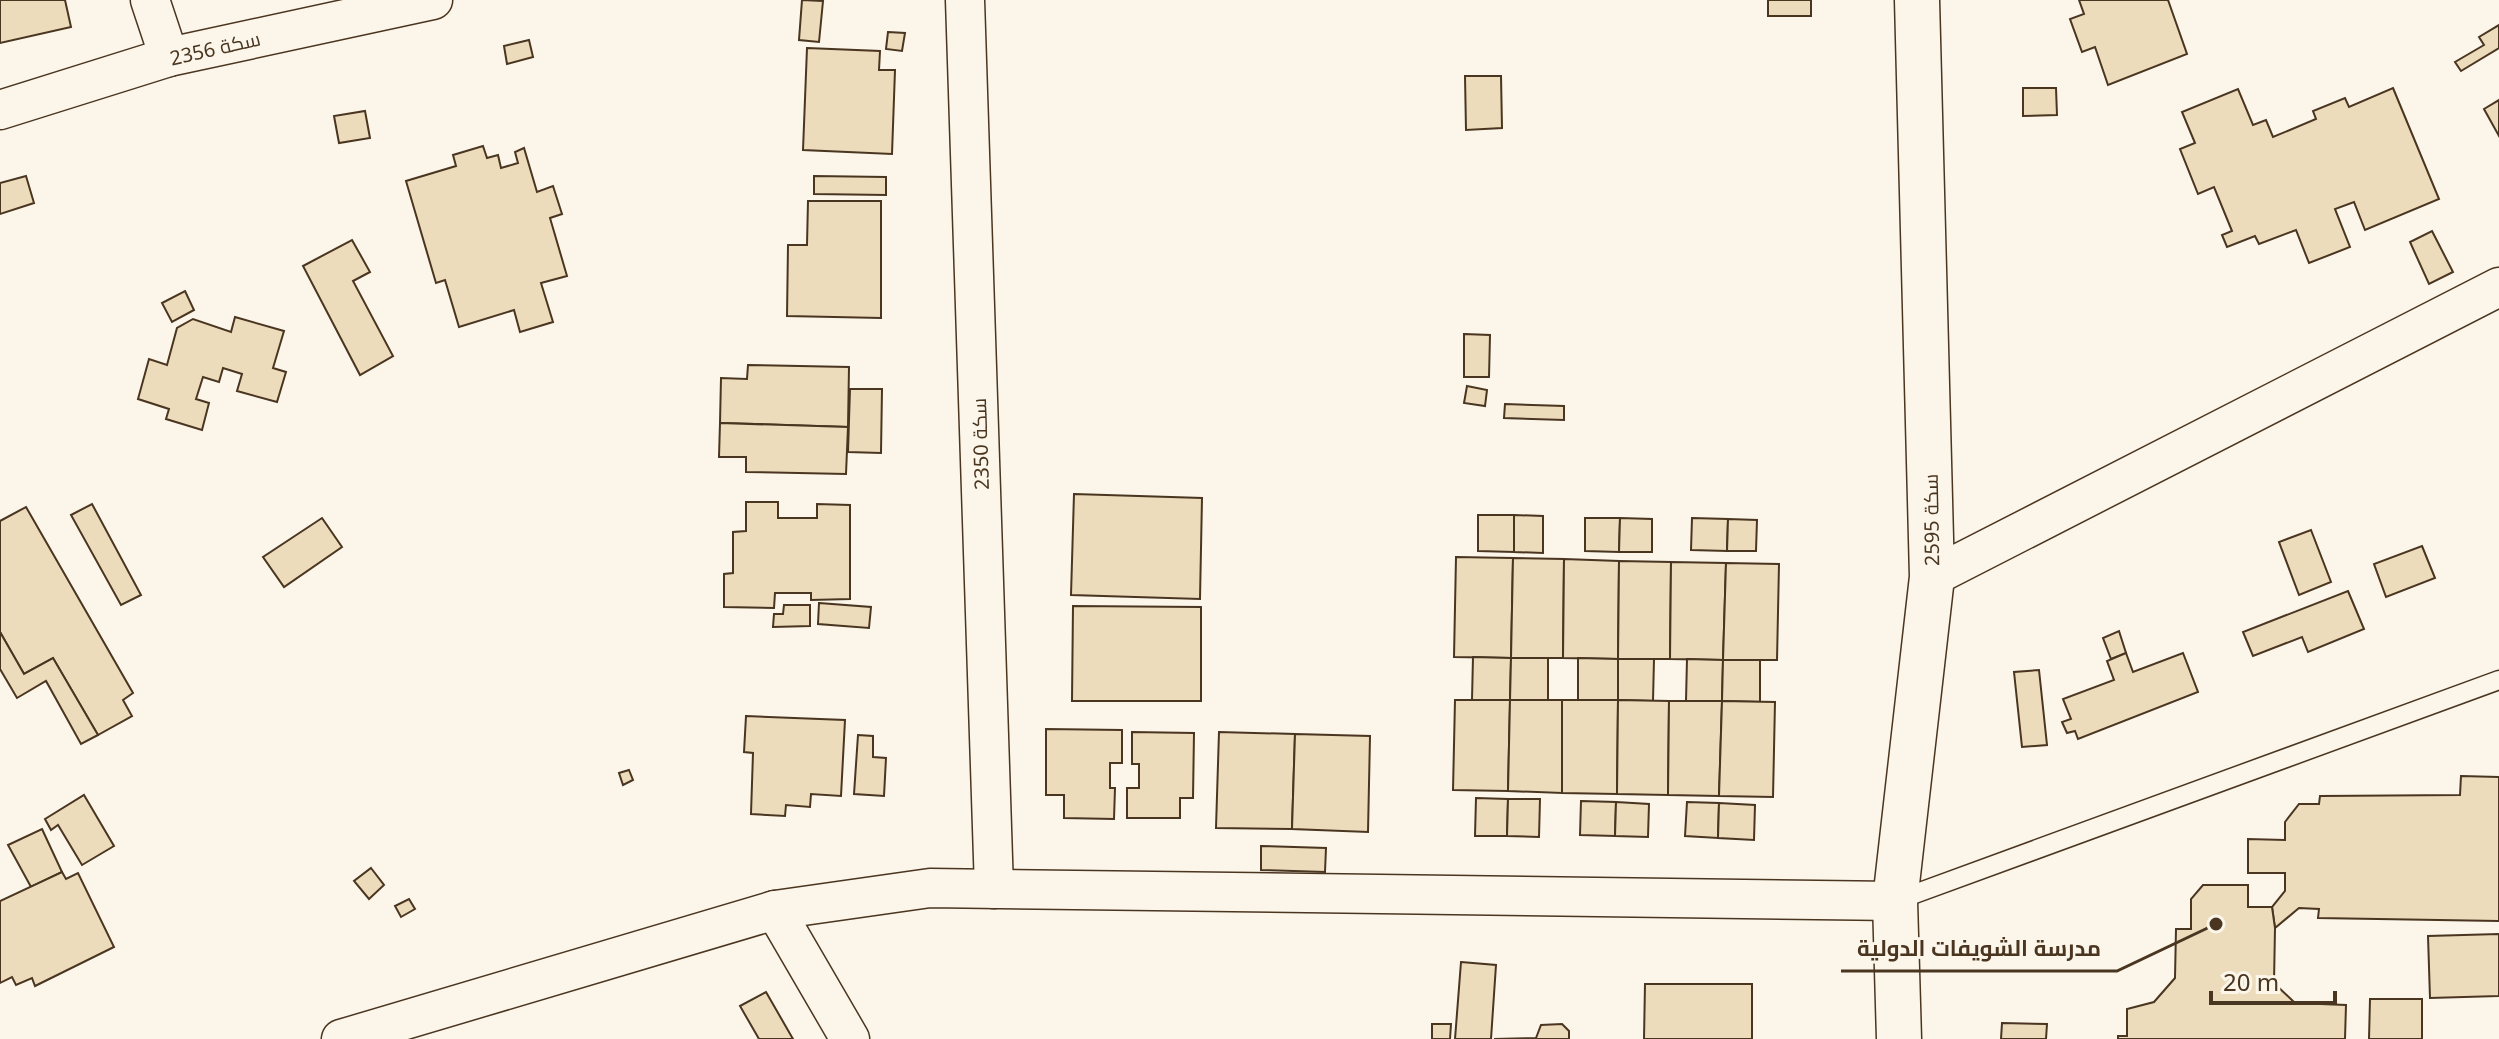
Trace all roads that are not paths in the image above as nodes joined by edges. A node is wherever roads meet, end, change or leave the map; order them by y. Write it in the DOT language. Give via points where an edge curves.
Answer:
graph roads {
  1 [pos="150,0"];
  2 [pos="433,0"];
  3 [pos="965,0"];
  4 [pos="1917,0"];
  5 [pos="169,57"];
  6 [pos="0,110"];
  7 [pos="2499,287"];
  8 [pos="1932,577"];
  9 [pos="2499,680"];
  10 [pos="994,889"];
  11 [pos="1895,901"];
  12 [pos="775,910"];
  13 [pos="341,1039"];
  14 [pos="850,1039"];
  15 [pos="1899,1039"];
  1 -- 5 [label="street"];
  2 -- 5 [label="street, سكة 2356"];
  3 -- 10 [label="street, سكة 2350"];
  4 -- 8 [label="street, سكة 2595"];
  5 -- 6 [label="street, سكة 2356"];
  7 -- 8 [label="street"];
  8 -- 11 [label="street, سكة 2595"];
  9 -- 11 [label="lane"];
  10 -- 11 [label="street"];
  10 -- 12 [label="street" via="930,888"];
  11 -- 15 [label="street, سكة 2595"];
  12 -- 13 [label="street"];
  12 -- 14 [label="street"];
}
